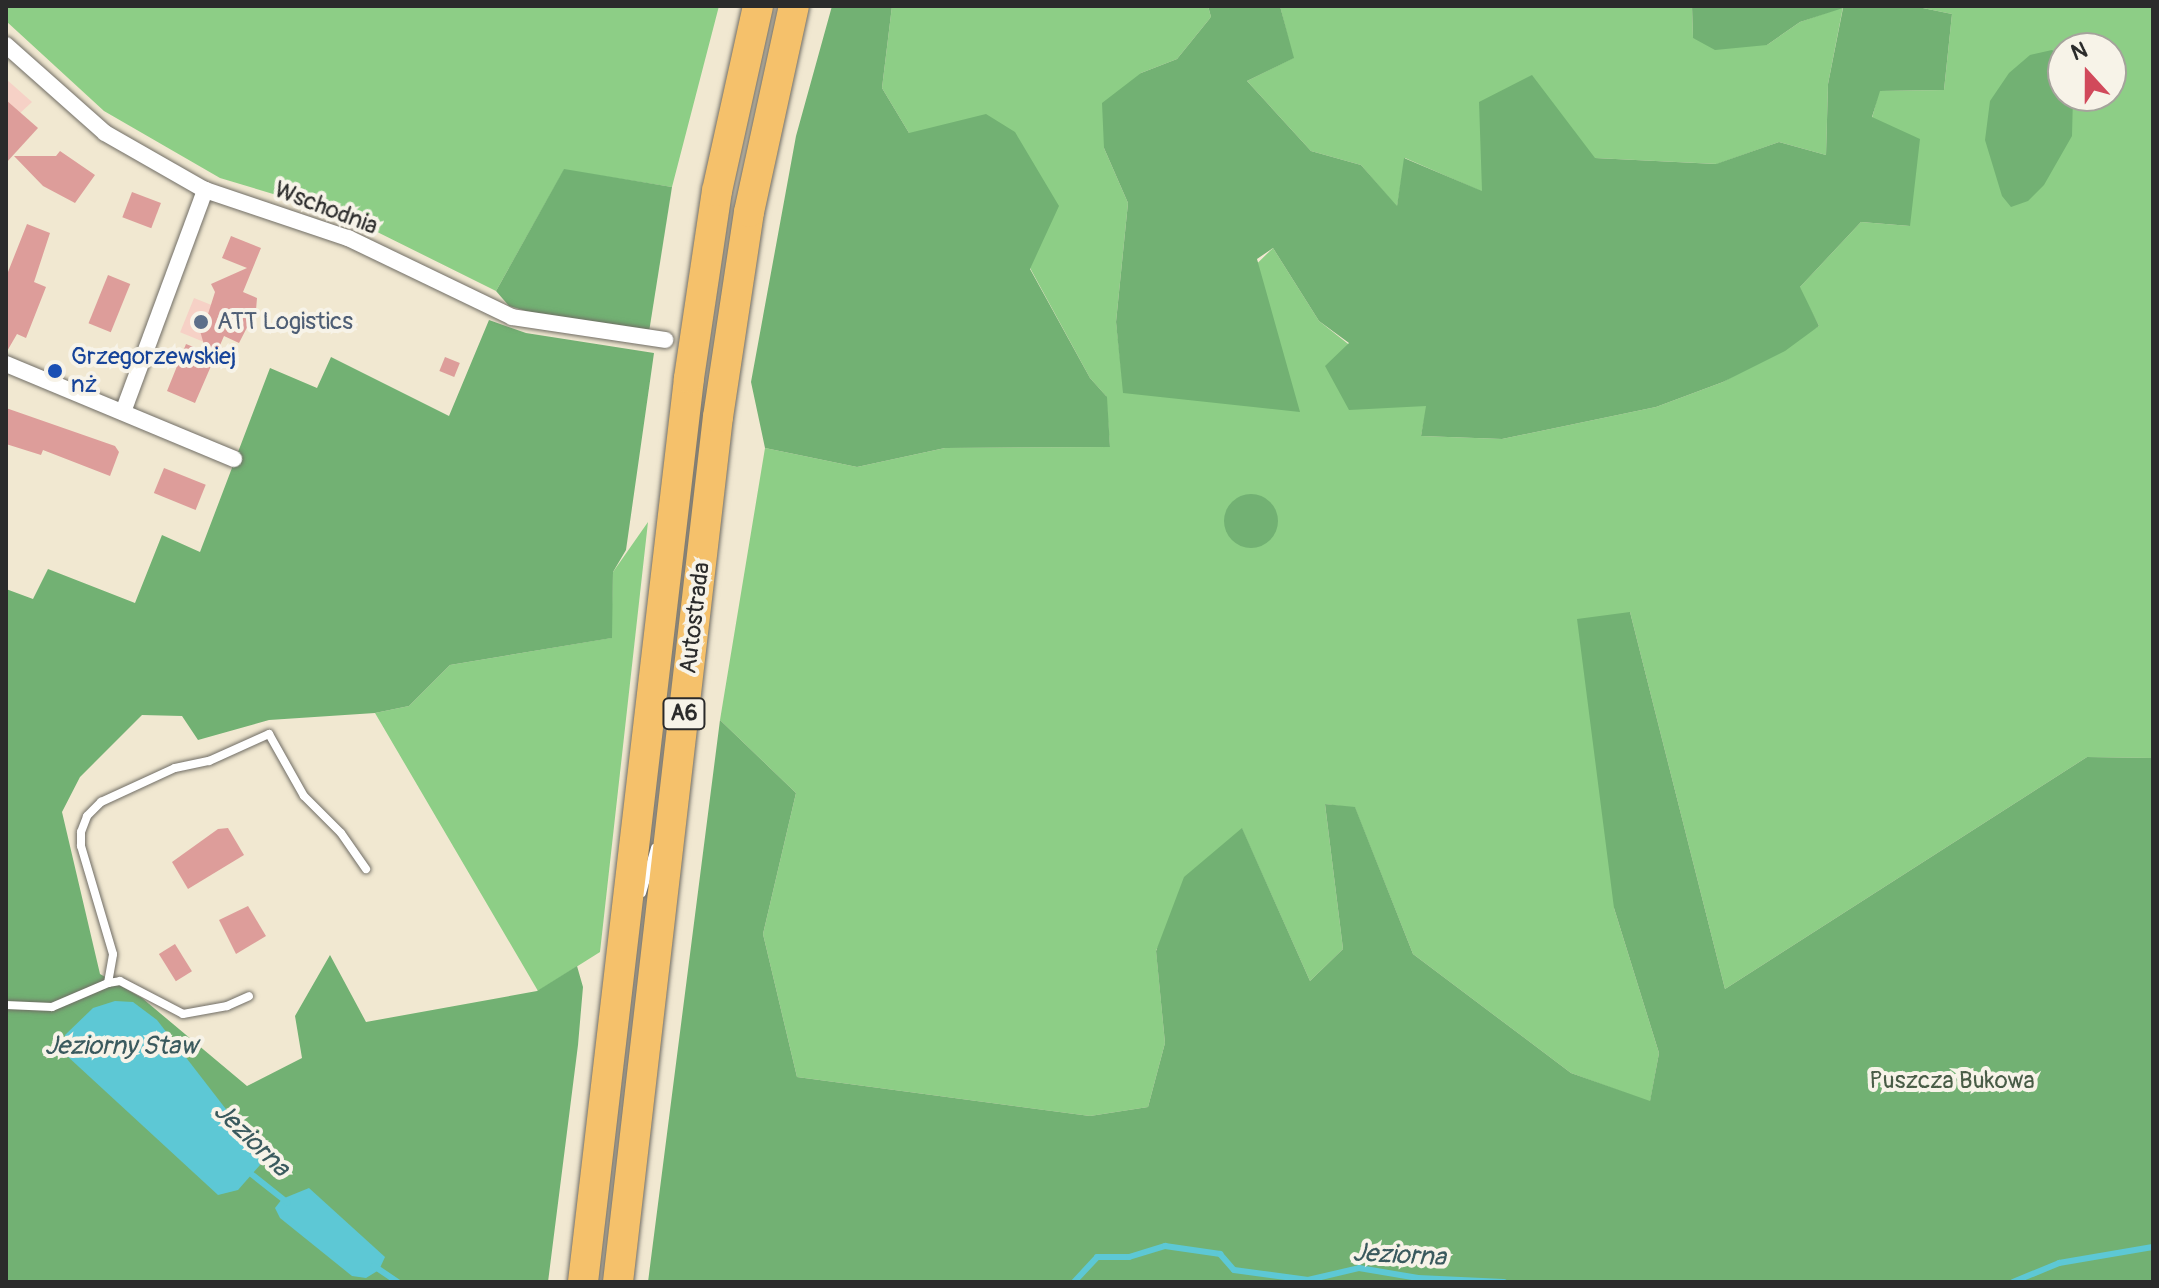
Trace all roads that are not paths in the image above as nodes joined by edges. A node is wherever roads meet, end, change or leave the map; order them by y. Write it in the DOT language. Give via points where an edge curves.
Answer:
graph roads {
  1 [pos="758,6"];
  2 [pos="794,6"];
  3 [pos="6,45"];
  4 [pos="205,190"];
  5 [pos="665,340"];
  6 [pos="6,364"];
  7 [pos="123,412"];
  8 [pos="234,459"];
  9 [pos="679,759"];
  10 [pos="642,771"];
  11 [pos="366,869"];
  12 [pos="648,873"];
  13 [pos="619,976"];
  14 [pos="654,976"];
  15 [pos="108,983"];
  16 [pos="249,996"];
  17 [pos="6,1005"];
  18 [pos="583,1282"];
  19 [pos="618,1282"];
  1 -- 10 [label="highway, Autostrada / A6" via="717,191 698,310"];
  2 -- 9 [label="highway, Autostrada / A6" via="762,145 733,315"];
  3 -- 4 [label="street, Wschodnia" via="105,133"];
  4 -- 5 [label="street, Wschodnia" via="348,238 512,317"];
  4 -- 7 [label="street"];
  6 -- 7 [label="street"];
  7 -- 8 [label="street"];
  9 -- 12 [label="lane"];
  9 -- 14 [label="highway, Autostrada / A6"];
  10 -- 12 [label="lane"];
  10 -- 13 [label="highway, Autostrada / A6"];
  11 -- 15 [label="lane" via="341,833 304,796 269,734 209,761 175,768 101,802 81,832 113,954"];
  12 -- 13 [label="lane"];
  12 -- 14 [label="lane"];
  13 -- 18 [label="highway, Autostrada / A6"];
  14 -- 19 [label="highway, Autostrada / A6"];
  15 -- 16 [label="lane" via="120,981 183,1014"];
  15 -- 17 [label="lane" via="52,1007"];
}
